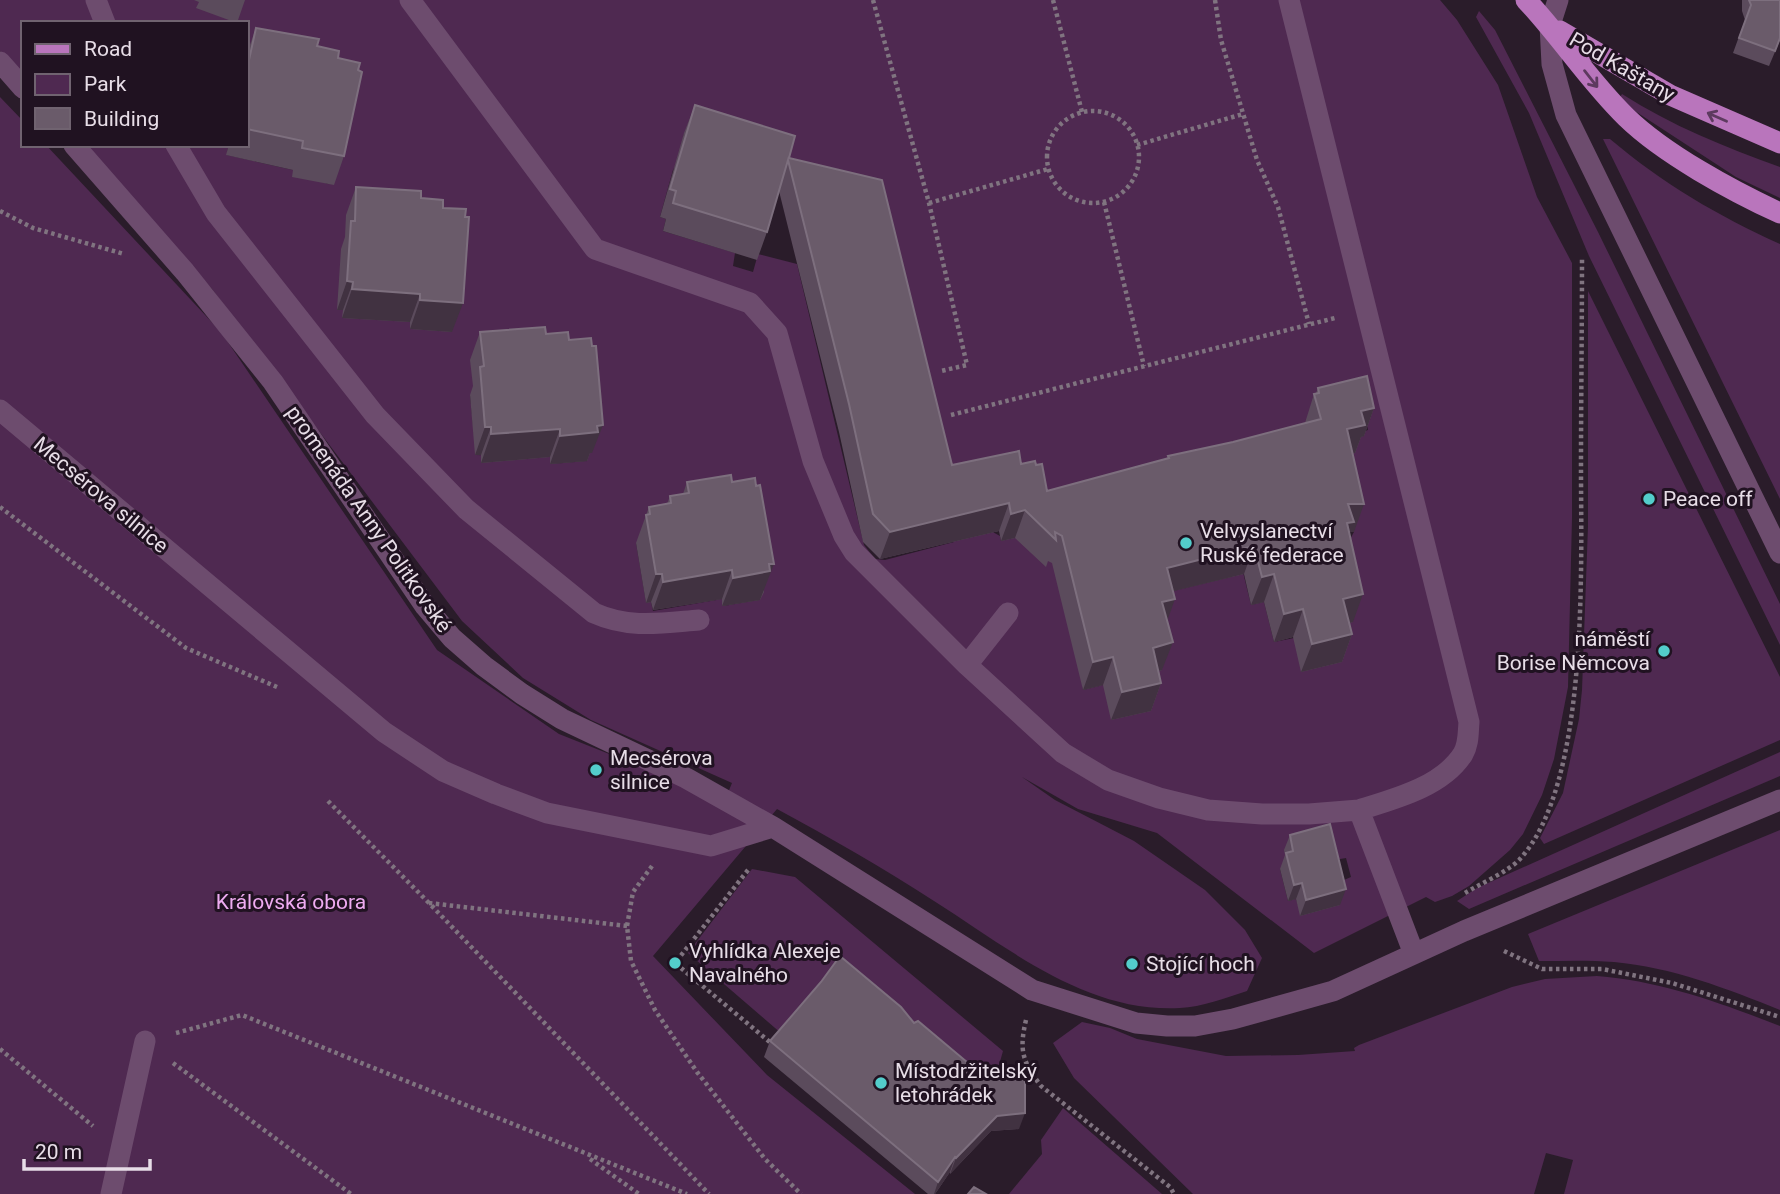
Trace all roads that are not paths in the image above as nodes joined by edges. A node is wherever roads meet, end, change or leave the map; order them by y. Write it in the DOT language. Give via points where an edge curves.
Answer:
graph roads {
  1 [pos="96,0"];
  2 [pos="410,0"];
  3 [pos="1289,0"];
  4 [pos="1526,0"];
  5 [pos="1558,0"];
  6 [pos="105,21"];
  7 [pos="1549,25"];
  8 [pos="0,62"];
  9 [pos="21,86"];
  10 [pos="1780,143"];
  11 [pos="76,147"];
  12 [pos="177,147"];
  13 [pos="1780,213"];
  14 [pos="0,410"];
  15 [pos="1780,553"];
  16 [pos="1008,614"];
  17 [pos="699,620"];
  18 [pos="967,665"];
  19 [pos="1780,800"];
  20 [pos="1359,810"];
  21 [pos="776,829"];
  22 [pos="1413,954"];
  23 [pos="145,1041"];
  24 [pos="111,1194"];
  1 -- 6 [label="street"];
  2 -- 18 [label="street" via="595,249 750,303 777,333 813,461 844,536 859,558"];
  3 -- 20 [label="street" via="1469,722 1463,754 1451,767 1430,783"];
  4 -- 7 [label="main road"];
  5 -- 7 [label="street"];
  10 -- 7 [label="main road, Pod Kaštany, one-way" via="1670,95"];
  7 -- 13 [label="main road, Pod Kaštany, one-way" via="1628,119 1715,180"];
  7 -- 15 [label="street" via="1552,64 1566,115"];
  8 -- 9 [label="street"];
  11 -- 21 [label="street, promenáda Anny Politkovské" via="273,382 425,606 452,638 522,695 562,719 686,778"];
  12 -- 17 [label="street" via="216,213 375,415 466,509 594,613 640,626"];
  14 -- 21 [label="street, Mecsérova silnice" via="384,732 443,771 547,813 711,846"];
  16 -- 18 [label="street"];
  18 -- 20 [label="street" via="1063,753 1108,780 1208,810 1309,814"];
  19 -- 22 [label="street"];
  20 -- 22 [label="street"];
  21 -- 22 [label="street, promenáda Anny Politkovské" via="1032,990 1136,1023 1195,1026 1233,1019 1334,991"];
  23 -- 24 [label="street"];
}
